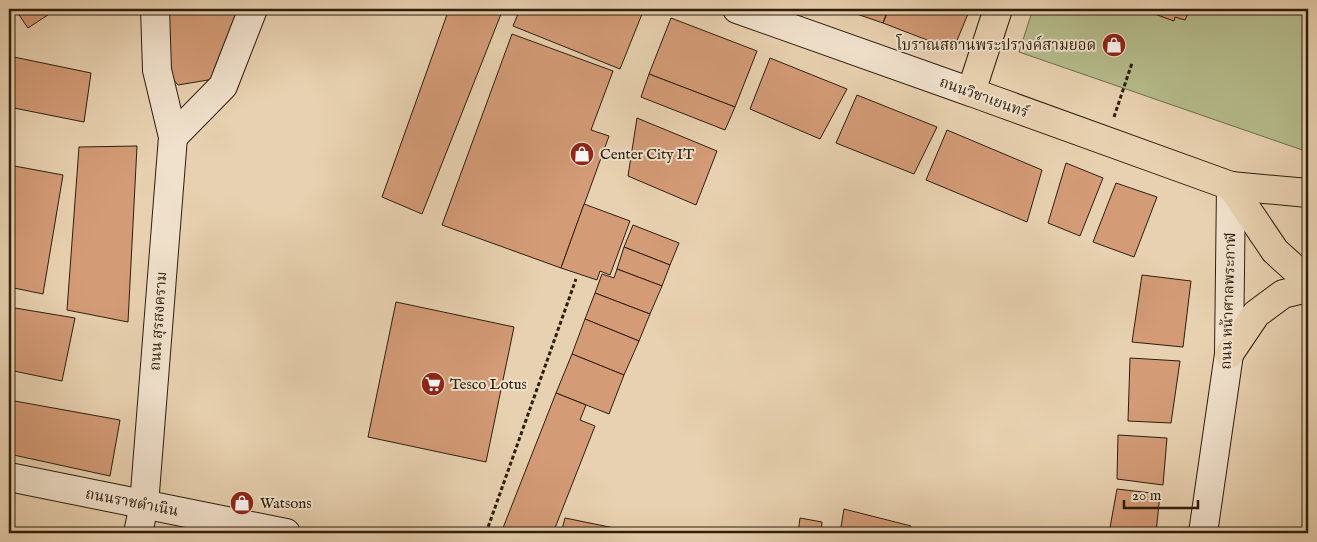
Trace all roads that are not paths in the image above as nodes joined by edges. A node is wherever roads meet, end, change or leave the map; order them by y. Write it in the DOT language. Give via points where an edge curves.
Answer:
graph roads {
  1 [pos="155,9"];
  2 [pos="253,9"];
  3 [pos="737,9"];
  4 [pos="998,9"];
  5 [pos="971,92"];
  6 [pos="173,137"];
  7 [pos="1231,186"];
  8 [pos="1308,194"];
  9 [pos="1308,281"];
  10 [pos="1308,288"];
  11 [pos="1229,354"];
  12 [pos="9,477"];
  13 [pos="144,505"];
  14 [pos="138,533"];
  15 [pos="286,533"];
  16 [pos="1203,533"];
  1 -- 6 [label="street, ถนน สุรสงคราม" via="157,70"];
  2 -- 6 [label="street" via="223,86"];
  3 -- 5 [label="street, ถนนวิชาเยนทร์"];
  4 -- 5 [label="main road"];
  5 -- 7 [label="main road, ถนนวิชาเยนทร์"];
  6 -- 13 [label="street, ถนน สุรสงคราม"];
  7 -- 8 [label="main road, ถนนวิชาเยนทร์"];
  7 -- 9 [label="main road" via="1275,252"];
  7 -- 11 [label="street, ถนน หน้าศาลพระกาฬ"];
  10 -- 11 [label="main road" via="1282,294 1256,314"];
  11 -- 16 [label="street, ถนน หน้าศาลพระกาฬ"];
  12 -- 13 [label="street, ถนนราชดำเนิน"];
  13 -- 14 [label="street, ถนน สุรสงคราม"];
  13 -- 15 [label="street, ถนนราชดำเนิน"];
}
